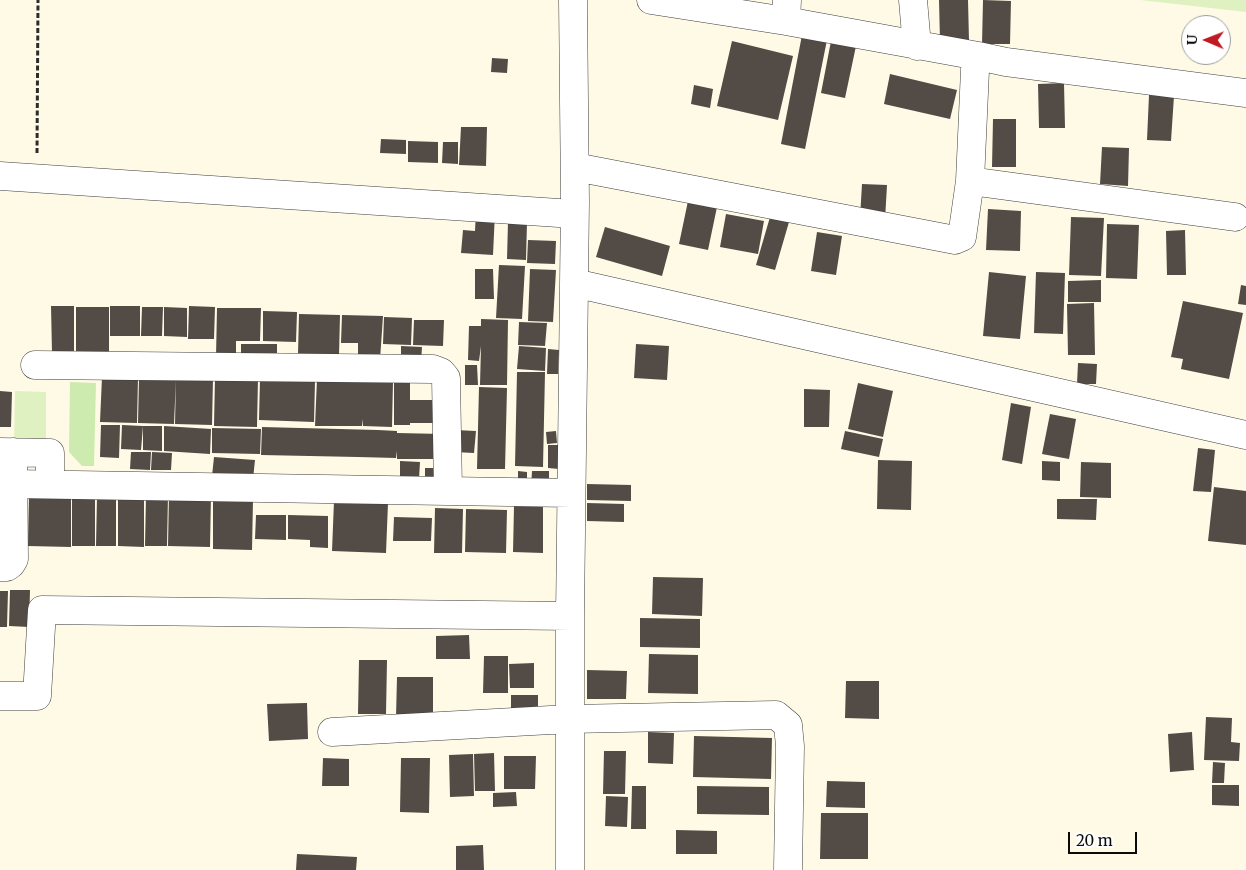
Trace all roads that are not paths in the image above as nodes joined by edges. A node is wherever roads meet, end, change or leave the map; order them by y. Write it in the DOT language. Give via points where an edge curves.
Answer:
graph roads {
  1 [pos="573,0"];
  2 [pos="651,0"];
  3 [pos="913,0"];
  4 [pos="786,11"];
  5 [pos="917,46"];
  6 [pos="978,56"];
  7 [pos="1246,93"];
  8 [pos="574,167"];
  9 [pos="0,176"];
  10 [pos="970,181"];
  11 [pos="574,214"];
  12 [pos="1235,217"];
  13 [pos="574,283"];
  14 [pos="35,366"];
  15 [pos="1246,435"];
  16 [pos="7,452"];
  17 [pos="14,484"];
  18 [pos="50,484"];
  19 [pos="448,490"];
  20 [pos="571,493"];
  21 [pos="0,567"];
  22 [pos="570,616"];
  23 [pos="0,696"];
  24 [pos="570,719"];
  25 [pos="332,732"];
  26 [pos="570,870"];
  27 [pos="788,870"];
  1 -- 8 [label="street"];
  2 -- 4 [label="street"];
  3 -- 5 [label="street"];
  4 -- 5 [label="street"];
  5 -- 6 [label="street"];
  6 -- 7 [label="street"];
  6 -- 10 [label="street"];
  8 -- 10 [label="street" via="955,240 962,237"];
  8 -- 11 [label="street"];
  9 -- 11 [label="street"];
  10 -- 12 [label="street"];
  11 -- 13 [label="street"];
  13 -- 15 [label="street"];
  13 -- 20 [label="street"];
  14 -- 19 [label="street" via="433,369 446,378"];
  16 -- 17 [label="street"];
  16 -- 18 [label="street" via="50,453"];
  17 -- 18 [label="street"];
  17 -- 21 [label="street" via="14,560 7,567"];
  18 -- 19 [label="street"];
  19 -- 20 [label="street"];
  20 -- 22 [label="street"];
  22 -- 23 [label="street" via="42,610 37,696"];
  22 -- 24 [label="street"];
  24 -- 25 [label="street"];
  24 -- 26 [label="street"];
  24 -- 27 [label="street" via="776,715 782,719 788,725 790,746"];
}
